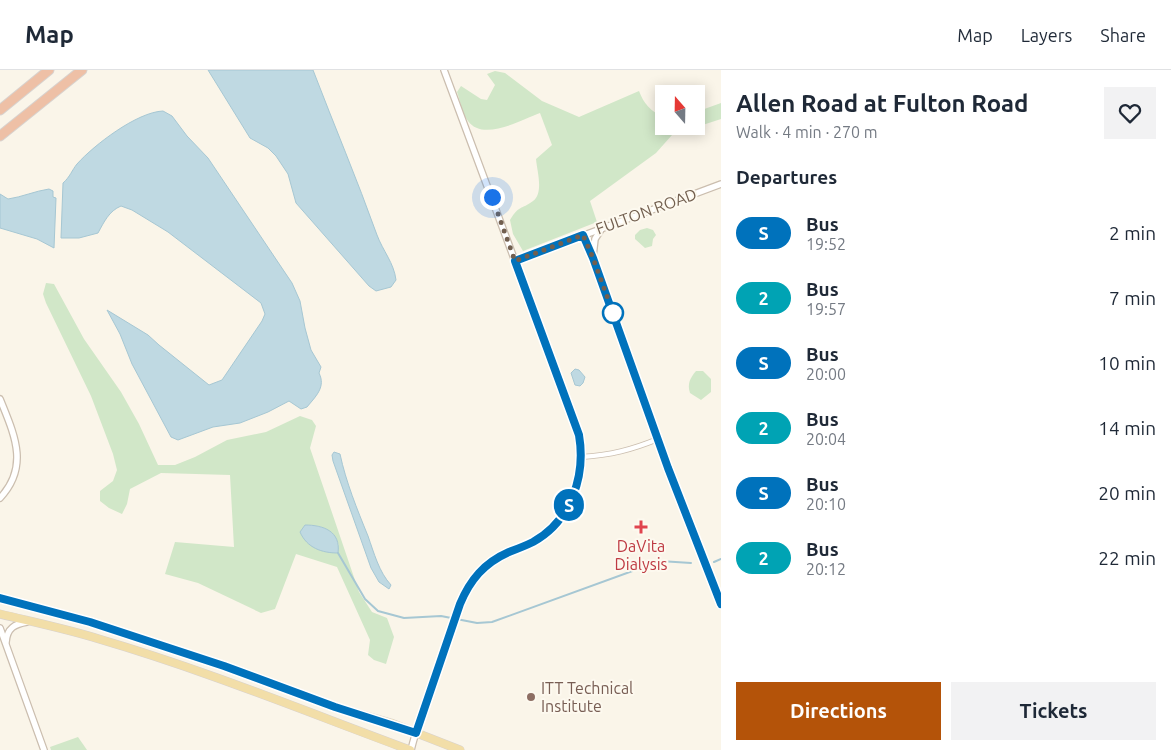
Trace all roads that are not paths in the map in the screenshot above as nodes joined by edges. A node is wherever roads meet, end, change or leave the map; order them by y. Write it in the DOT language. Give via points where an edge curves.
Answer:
graph roads {
  1 [pos="49,70"];
  2 [pos="82,70"];
  3 [pos="444,70"];
  4 [pos="0,110"];
  5 [pos="0,136"];
  6 [pos="721,184"];
  7 [pos="602,228"];
  8 [pos="583,235"];
  9 [pos="593,258"];
  10 [pos="515,261"];
  11 [pos="0,399"];
  12 [pos="658,439"];
  13 [pos="581,456"];
  14 [pos="0,498"];
  15 [pos="0,598"];
  16 [pos="721,604"];
  17 [pos="0,614"];
  18 [pos="35,622"];
  19 [pos="105,627"];
  20 [pos="0,628"];
  21 [pos="99,638"];
  22 [pos="6,644"];
  23 [pos="213,662"];
  24 [pos="224,666"];
  25 [pos="208,675"];
  26 [pos="218,678"];
  27 [pos="306,696"];
  28 [pos="320,701"];
  29 [pos="299,708"];
  30 [pos="314,714"];
  31 [pos="416,733"];
  32 [pos="44,750"];
  33 [pos="411,750"];
  34 [pos="460,750"];
  1 -- 4 [label="highway"];
  2 -- 5 [label="highway"];
  3 -- 10 [label="street"];
  6 -- 7 [label="street, FULTON ROAD"];
  7 -- 8 [label="street, FULTON ROAD"];
  7 -- 9 [label="street" via="595,239"];
  8 -- 9 [label="street"];
  8 -- 10 [label="street, FULTON ROAD"];
  9 -- 12 [label="street"];
  10 -- 13 [label="street" via="574,420"];
  11 -- 14 [label="street" via="18,456 10,487"];
  12 -- 13 [label="street" via="621,452"];
  12 -- 16 [label="street"];
  13 -- 31 [label="street" via="574,495 560,519 534,541 488,564 474,578 460,604"];
  15 -- 19 [label="main road"];
  17 -- 18 [label="main road"];
  18 -- 21 [label="main road"];
  18 -- 22 [label="street" via="12,627"];
  19 -- 21 [label="main road"];
  19 -- 23 [label="main road"];
  20 -- 22 [label="street"];
  21 -- 25 [label="main road"];
  22 -- 32 [label="street"];
  23 -- 24 [label="main road"];
  23 -- 25 [label="main road"];
  24 -- 26 [label="main road"];
  24 -- 27 [label="main road"];
  25 -- 26 [label="main road"];
  26 -- 29 [label="main road"];
  27 -- 28 [label="main road"];
  27 -- 29 [label="main road"];
  28 -- 30 [label="main road"];
  28 -- 31 [label="main road"];
  29 -- 30 [label="main road"];
  30 -- 33 [label="main road"];
  31 -- 33 [label="street"];
  31 -- 34 [label="main road"];
}
